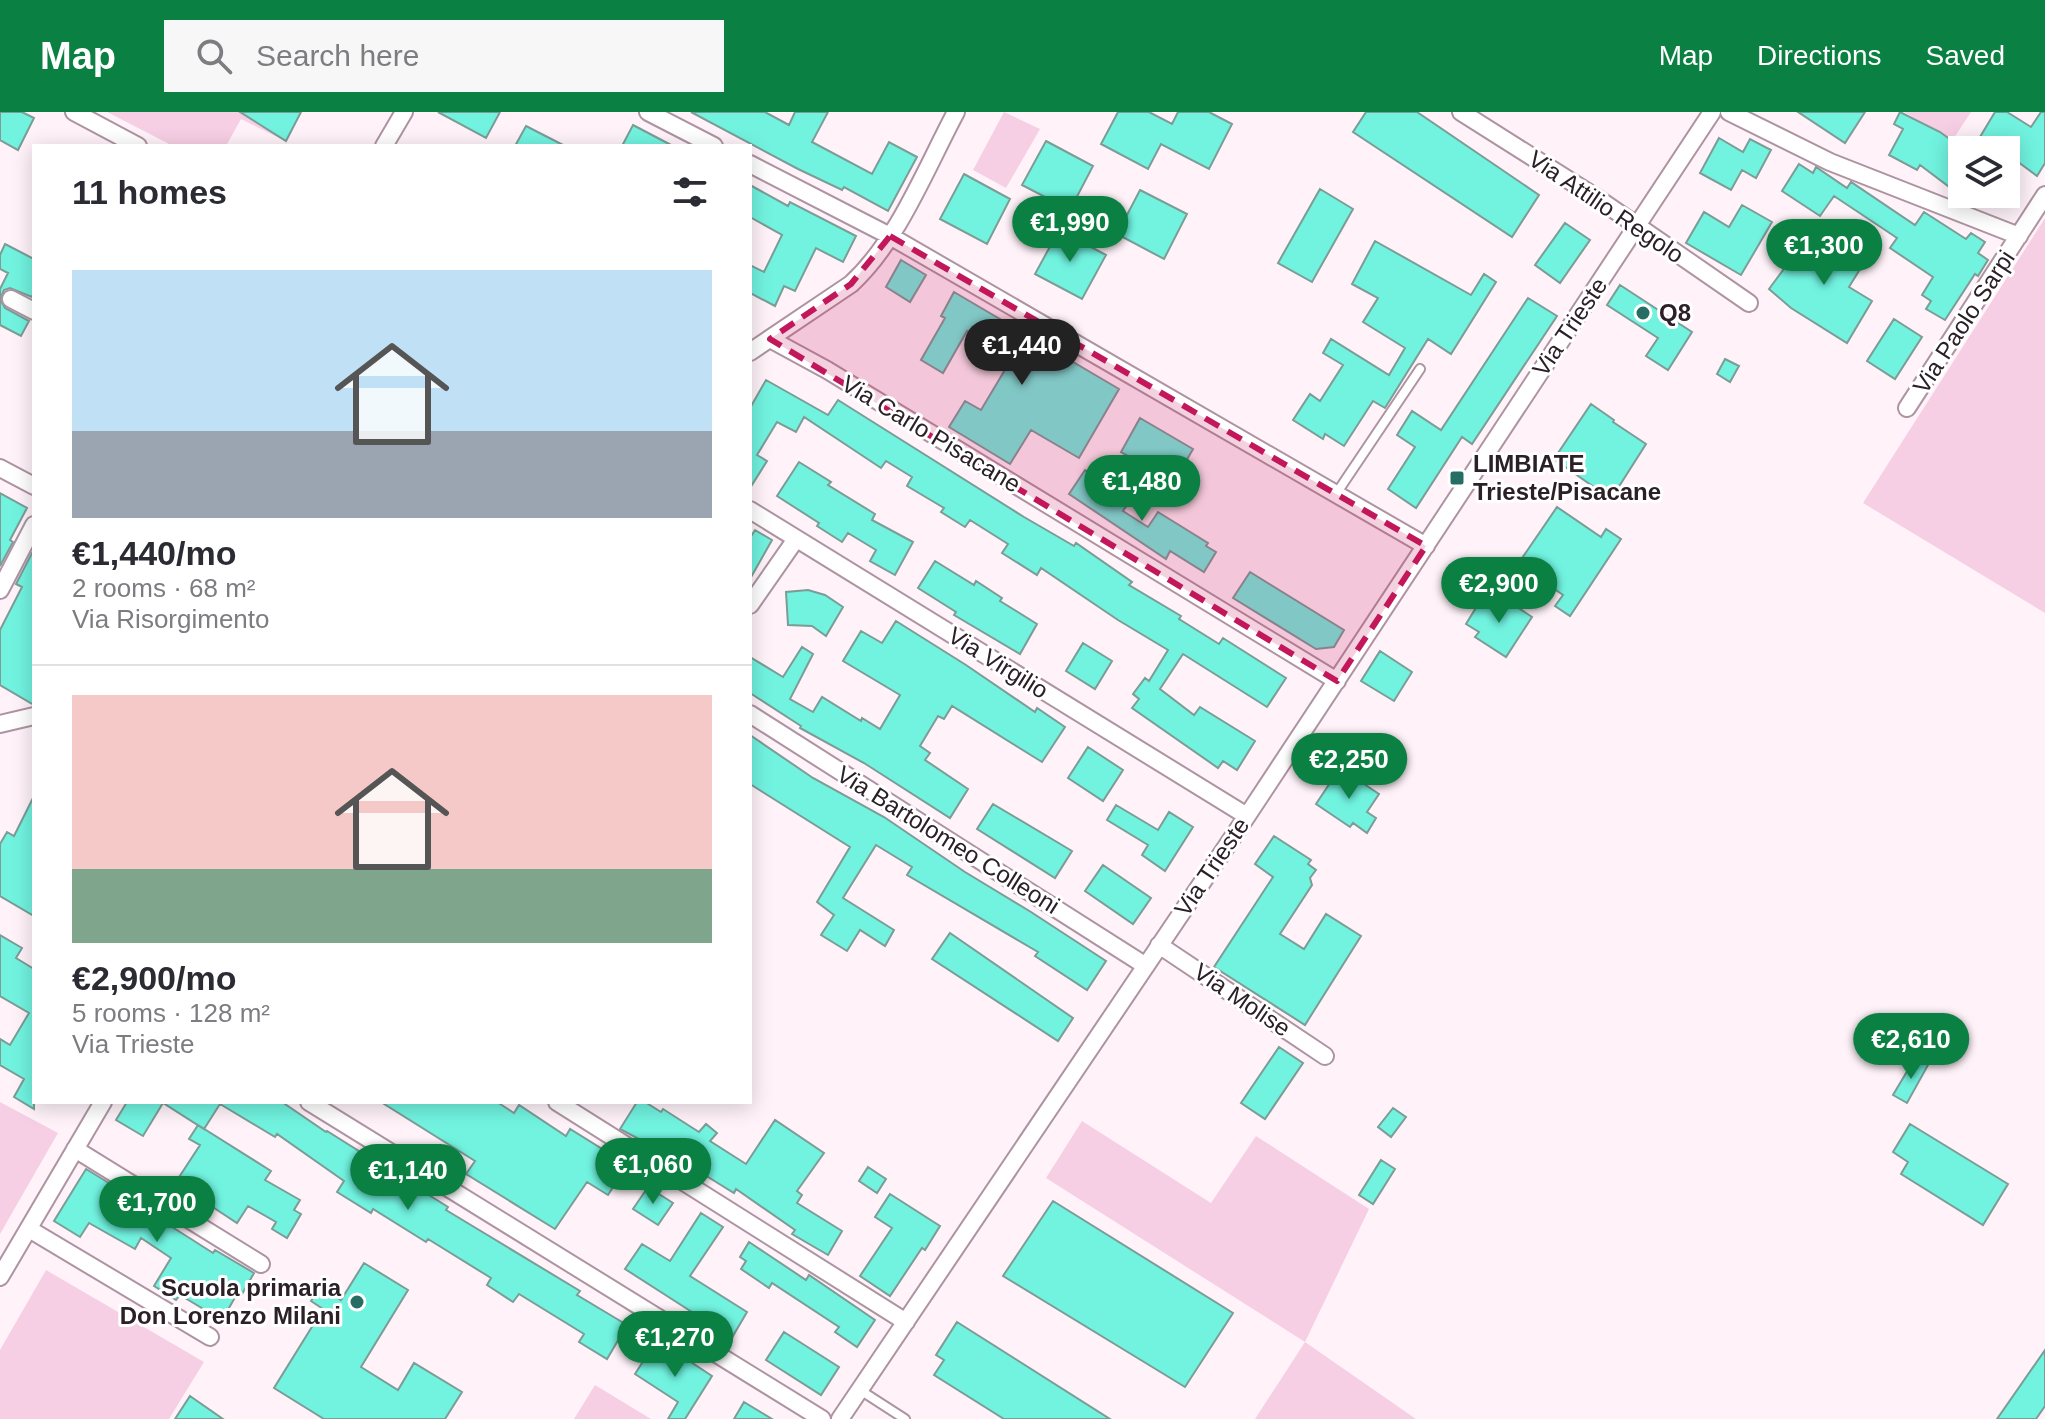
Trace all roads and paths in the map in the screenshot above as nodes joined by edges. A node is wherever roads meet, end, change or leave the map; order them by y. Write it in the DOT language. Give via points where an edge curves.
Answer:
graph roads {
  1 [pos="74,112"];
  2 [pos="404,112"];
  3 [pos="648,112"];
  4 [pos="956,112"];
  5 [pos="1461,112"];
  6 [pos="1712,112"];
  7 [pos="1729,112"];
  8 [pos="134,144"];
  9 [pos="385,144"];
  10 [pos="710,144"];
  11 [pos="752,165"];
  12 [pos="2045,195"];
  13 [pos="1637,226"];
  14 [pos="890,236"];
  15 [pos="2019,236"];
  16 [pos="11,299"];
  17 [pos="1749,303"];
  18 [pos="32,310"];
  19 [pos="770,339"];
  20 [pos="752,351"];
  21 [pos="1420,369"];
  22 [pos="1907,408"];
  23 [pos="0,468"];
  24 [pos="32,485"];
  25 [pos="1336,494"];
  26 [pos="752,511"];
  27 [pos="32,529"];
  28 [pos="796,539"];
  29 [pos="1426,546"];
  30 [pos="0,590"];
  31 [pos="752,602"];
  32 [pos="1337,681"];
  33 [pos="752,715"];
  34 [pos="32,716"];
  35 [pos="0,724"];
  36 [pos="1247,816"];
  37 [pos="1159,945"];
  38 [pos="1146,966"];
  39 [pos="1325,1056"];
  40 [pos="102,1104"];
  41 [pos="312,1104"];
  42 [pos="560,1104"];
  43 [pos="75,1149"];
  44 [pos="29,1229"];
  45 [pos="261,1264"];
  46 [pos="0,1277"];
  47 [pos="906,1322"];
  48 [pos="210,1337"];
  49 [pos="860,1390"];
  50 [pos="822,1419"];
  51 [pos="840,1419"];
  52 [pos="905,1419"];
  1 -- 8 [label="street"];
  2 -- 9 [label="street"];
  3 -- 10 [label="street"];
  4 -- 14 [label="street"];
  5 -- 13 [label="street, Via Attilio Regolo"];
  6 -- 13 [label="street, Via Trieste"];
  7 -- 15 [label="street" via="1830,162"];
  11 -- 14 [label="street"];
  12 -- 15 [label="street, Via Paolo Sarpi"];
  13 -- 17 [label="street, Via Attilio Regolo"];
  13 -- 29 [label="street, Via Trieste"];
  14 -- 19 [label="street" via="851,284"];
  14 -- 25 [label="street"];
  15 -- 22 [label="street, Via Paolo Sarpi"];
  16 -- 18 [label="street"];
  19 -- 20 [label="street"];
  19 -- 32 [label="street, Via Carlo Pisacane"];
  21 -- 25 [label="lane"];
  23 -- 24 [label="street"];
  25 -- 29 [label="street"];
  26 -- 28 [label="street, Via Virgilio"];
  27 -- 30 [label="street"];
  28 -- 31 [label="street"];
  28 -- 36 [label="street, Via Virgilio"];
  29 -- 32 [label="street, Via Trieste"];
  32 -- 36 [label="street, Via Trieste"];
  33 -- 38 [label="street, Via Bartolomeo Colleoni"];
  34 -- 35 [label="street"];
  36 -- 37 [label="street, Via Trieste"];
  37 -- 38 [label="street, Via Trieste"];
  37 -- 39 [label="street, Via Molise"];
  38 -- 47 [label="street, Via Trieste"];
  40 -- 43 [label="street"];
  41 -- 50 [label="street"];
  42 -- 47 [label="street"];
  43 -- 44 [label="street"];
  43 -- 45 [label="street"];
  44 -- 46 [label="street"];
  44 -- 48 [label="street"];
  47 -- 49 [label="street, Via Trieste"];
  49 -- 51 [label="street, Via Trieste"];
  49 -- 52 [label="lane"];
}
